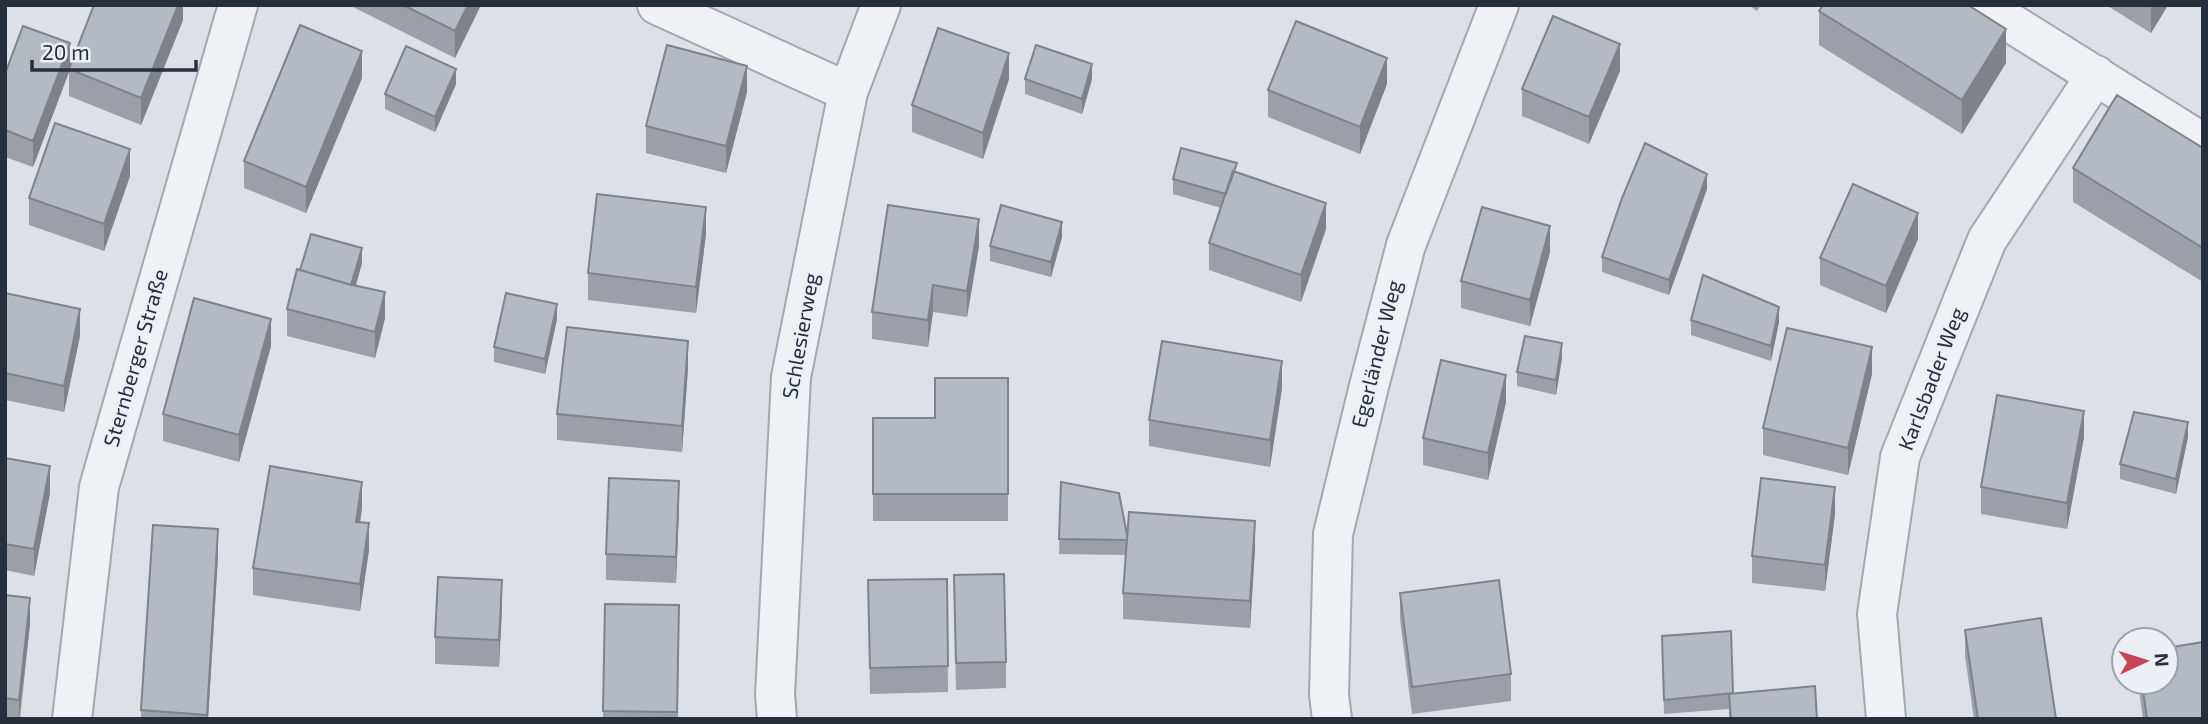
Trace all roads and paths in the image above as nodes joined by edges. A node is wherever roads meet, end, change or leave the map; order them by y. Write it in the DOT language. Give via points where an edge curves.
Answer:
graph roads {
  1 [pos="238,5"];
  2 [pos="657,5"];
  3 [pos="881,5"];
  4 [pos="1499,5"];
  5 [pos="1982,5"];
  6 [pos="2096,75"];
  7 [pos="848,92"];
  8 [pos="2203,143"];
  9 [pos="72,719"];
  10 [pos="777,719"];
  11 [pos="1332,719"];
  12 [pos="1886,719"];
  1 -- 9 [label="street, Sternberger Straße" via="99,488"];
  2 -- 7 [label="street"];
  3 -- 7 [label="street, Schlesierweg"];
  4 -- 11 [label="street, Egerländer Weg" via="1405,245 1333,534"];
  5 -- 6 [label="street"];
  6 -- 8 [label="street"];
  6 -- 12 [label="street, Karlsbader Weg" via="1987,240 1900,457 1877,614"];
  7 -- 10 [label="street, Schlesierweg" via="791,377"];
}
